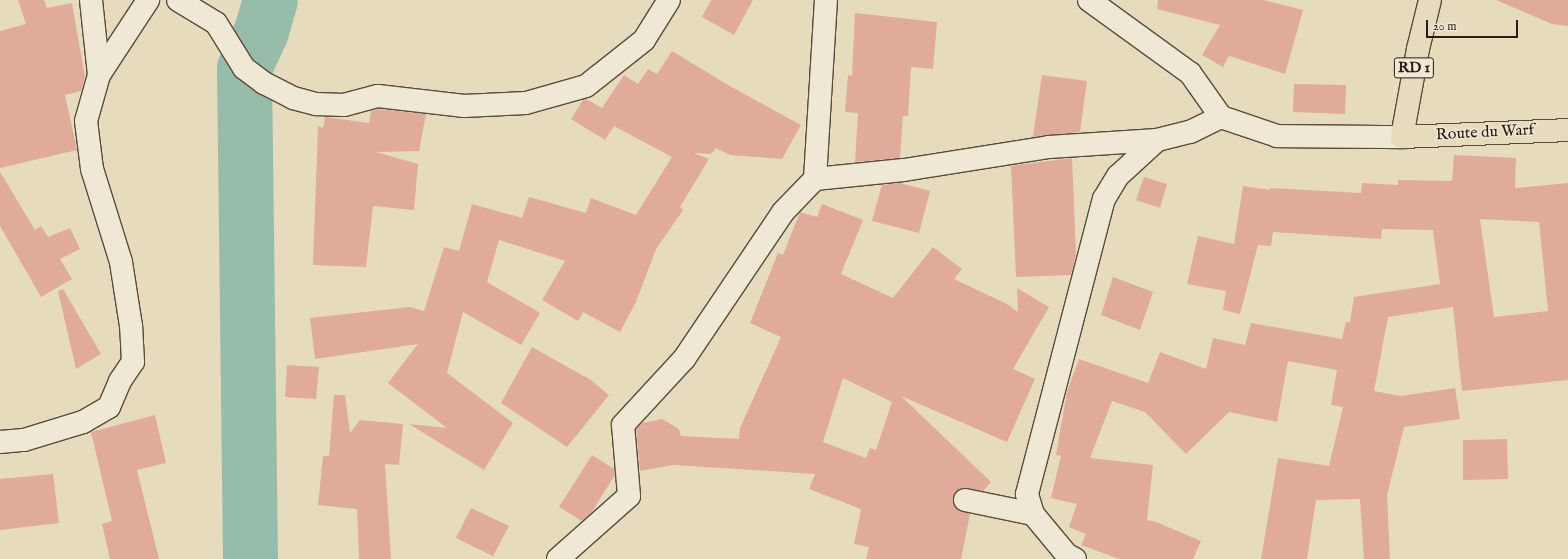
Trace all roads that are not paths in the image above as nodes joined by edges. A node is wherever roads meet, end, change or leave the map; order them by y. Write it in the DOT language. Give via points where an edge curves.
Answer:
graph roads {
  1 [pos="91,0"];
  2 [pos="148,0"];
  3 [pos="178,0"];
  4 [pos="669,0"];
  5 [pos="826,0"];
  6 [pos="1089,0"];
  7 [pos="1430,0"];
  8 [pos="99,75"];
  9 [pos="1220,117"];
  10 [pos="1568,130"];
  11 [pos="1402,137"];
  12 [pos="1157,140"];
  13 [pos="815,179"];
  14 [pos="0,442"];
  15 [pos="965,500"];
  16 [pos="1033,514"];
  17 [pos="558,559"];
  18 [pos="1075,559"];
  1 -- 8 [label="street"];
  2 -- 8 [label="street"];
  3 -- 4 [label="street" via="216,23 244,68 264,83 293,98 316,104 344,105 378,96 464,106 526,103 586,86 644,40"];
  5 -- 13 [label="street"];
  6 -- 9 [label="street" via="1190,73"];
  7 -- 11 [label="main road, RD 1"];
  8 -- 14 [label="street" via="86,121 92,169 122,262 133,362 120,381 109,407 83,422 24,440"];
  9 -- 11 [label="street" via="1277,136"];
  9 -- 12 [label="street" via="1190,132"];
  10 -- 11 [label="main road, Route du Warf"];
  12 -- 13 [label="street" via="1049,147 904,170"];
  12 -- 16 [label="street" via="1118,176 1104,199 1026,494"];
  13 -- 17 [label="street" via="784,212 684,359 623,425 629,496"];
  15 -- 16 [label="street"];
  16 -- 18 [label="street" via="1067,555"];
}
